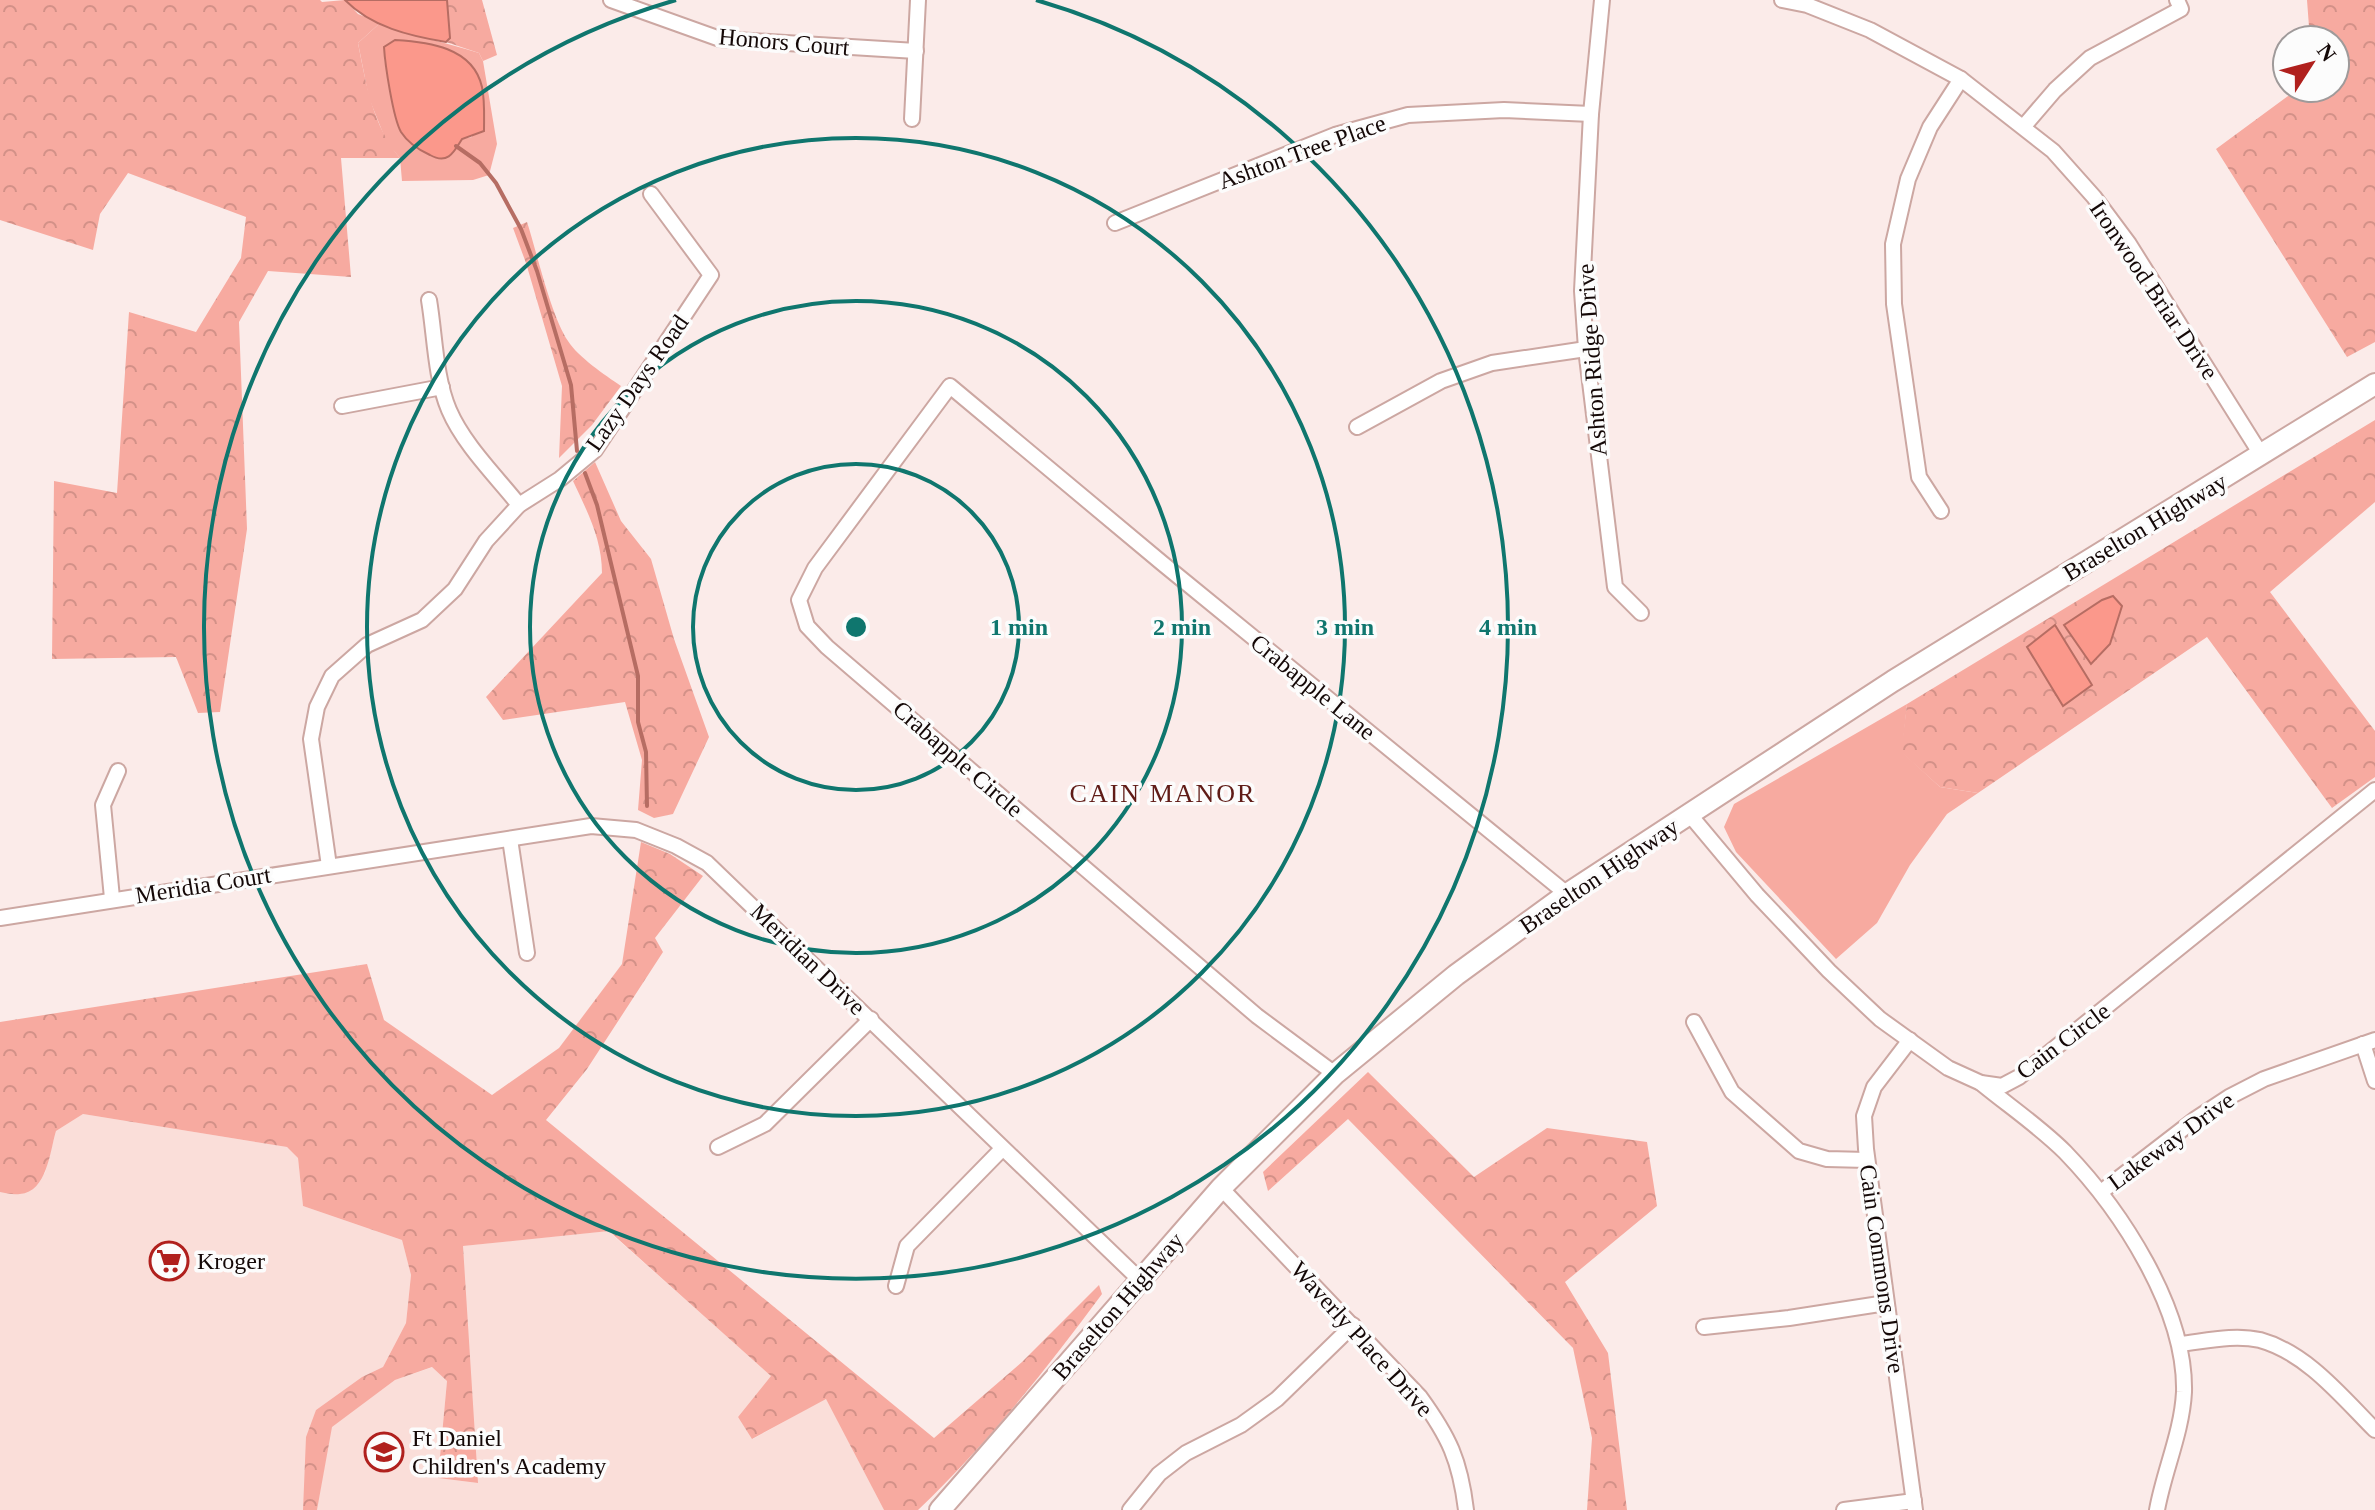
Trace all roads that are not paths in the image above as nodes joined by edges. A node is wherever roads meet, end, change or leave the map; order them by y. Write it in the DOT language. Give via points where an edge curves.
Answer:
graph roads {
  1 [pos="611,0"];
  2 [pos="918,0"];
  3 [pos="1602,0"];
  4 [pos="1782,0"];
  5 [pos="2177,0"];
  6 [pos="916,51"];
  7 [pos="1961,79"];
  8 [pos="1591,114"];
  9 [pos="912,119"];
  10 [pos="2024,126"];
  11 [pos="651,194"];
  12 [pos="1115,223"];
  13 [pos="429,300"];
  14 [pos="1586,349"];
  15 [pos="2375,384"];
  16 [pos="950,386"];
  17 [pos="442,387"];
  18 [pos="342,406"];
  19 [pos="1357,427"];
  20 [pos="2262,456"];
  21 [pos="519,505"];
  22 [pos="1941,511"];
  23 [pos="1641,613"];
  24 [pos="118,771"];
  25 [pos="2375,790"];
  26 [pos="1690,815"];
  27 [pos="510,839"];
  28 [pos="329,866"];
  29 [pos="1567,894"];
  30 [pos="112,898"];
  31 [pos="0,918"];
  32 [pos="527,953"];
  33 [pos="871,1019"];
  34 [pos="1694,1022"];
  35 [pos="1910,1040"];
  36 [pos="2369,1042"];
  37 [pos="1335,1074"];
  38 [pos="2375,1081"];
  39 [pos="1981,1083"];
  40 [pos="718,1147"];
  41 [pos="1002,1149"];
  42 [pos="1867,1160"];
  43 [pos="1221,1188"];
  44 [pos="2101,1192"];
  45 [pos="1139,1279"];
  46 [pos="896,1286"];
  47 [pos="1886,1303"];
  48 [pos="1353,1325"];
  49 [pos="1704,1327"];
  50 [pos="2180,1344"];
  51 [pos="2375,1430"];
  52 [pos="1915,1505"];
  53 [pos="940,1510"];
  54 [pos="1130,1510"];
  55 [pos="1466,1510"];
  56 [pos="1844,1510"];
  57 [pos="2157,1510"];
  1 -- 6 [label="street, Honors Court" via="720,39"];
  2 -- 6 [label="street"];
  3 -- 8 [label="street, Ashton Ridge Drive"];
  4 -- 7 [label="street, Ironwood Briar Drive" via="1870,30"];
  5 -- 10 [label="street" via="2181,9 2090,58"];
  6 -- 9 [label="street"];
  7 -- 10 [label="street, Ironwood Briar Drive"];
  7 -- 22 [label="street" via="1930,127 1908,179 1893,244 1894,304 1919,477"];
  8 -- 12 [label="street, Ashton Tree Place" via="1504,110 1408,115 1335,135"];
  8 -- 14 [label="street, Ashton Ridge Drive" via="1582,291"];
  10 -- 20 [label="street, Ironwood Briar Drive" via="2094,197 2129,244"];
  11 -- 21 [label="street, Lazy Days Road" via="711,275 595,450"];
  13 -- 17 [label="street"];
  14 -- 19 [label="street" via="1492,363 1441,381"];
  14 -- 23 [label="street, Ashton Ridge Drive" via="1615,587"];
  15 -- 20 [label="main road, Braselton Highway"];
  16 -- 29 [label="street, Crabapple Lane"];
  16 -- 37 [label="street, Crabapple Circle" via="815,568 799,600 807,626 1257,1016"];
  17 -- 18 [label="street"];
  17 -- 21 [label="street" via="462,433"];
  20 -- 26 [label="main road, Braselton Highway" via="1893,681"];
  21 -- 28 [label="street, Lazy Days Road" via="486,541 455,589 422,620 367,645 332,676 317,707 311,739"];
  24 -- 30 [label="street, Meridia Court" via="103,805"];
  25 -- 39 [label="street, Cain Circle" via="2019,1077 2002,1086"];
  26 -- 29 [label="main road, Braselton Highway"];
  26 -- 35 [label="street, Cain Circle" via="1829,971"];
  27 -- 28 [label="street"];
  27 -- 32 [label="street"];
  27 -- 33 [label="street, Meridian Drive" via="591,826 636,830 676,846 707,863"];
  28 -- 30 [label="street, Meridia Court"];
  29 -- 37 [label="main road, Braselton Highway" via="1456,975"];
  30 -- 31 [label="street"];
  33 -- 40 [label="street" via="765,1124"];
  33 -- 41 [label="street, Meridian Drive"];
  34 -- 42 [label="street" via="1732,1092 1799,1151 1827,1159"];
  35 -- 39 [label="street, Cain Circle" via="1948,1068"];
  35 -- 42 [label="street, Cain Commons Drive" via="1874,1087 1864,1116"];
  36 -- 38 [label="street"];
  36 -- 44 [label="street, Lakeway Drive" via="2229,1097"];
  37 -- 43 [label="main road, Braselton Highway"];
  39 -- 44 [label="street" via="2063,1150"];
  41 -- 45 [label="street, Meridian Drive"];
  41 -- 46 [label="street" via="907,1246"];
  42 -- 47 [label="street, Cain Commons Drive"];
  43 -- 45 [label="main road, Braselton Highway"];
  43 -- 48 [label="street, Waverly Place Drive"];
  44 -- 50 [label="street" via="2133,1237"];
  45 -- 53 [label="main road, Braselton Highway"];
  47 -- 49 [label="street"];
  47 -- 52 [label="street, Cain Commons Drive"];
  48 -- 54 [label="street" via="1277,1399 1159,1474"];
  48 -- 55 [label="street, Waverly Place Drive" via="1445,1432 1461,1473"];
  50 -- 51 [label="street" via="2232,1338 2259,1340 2285,1351 2313,1369"];
  50 -- 57 [label="street" via="2184,1392"];
  52 -- 56 [label="street"];
}
